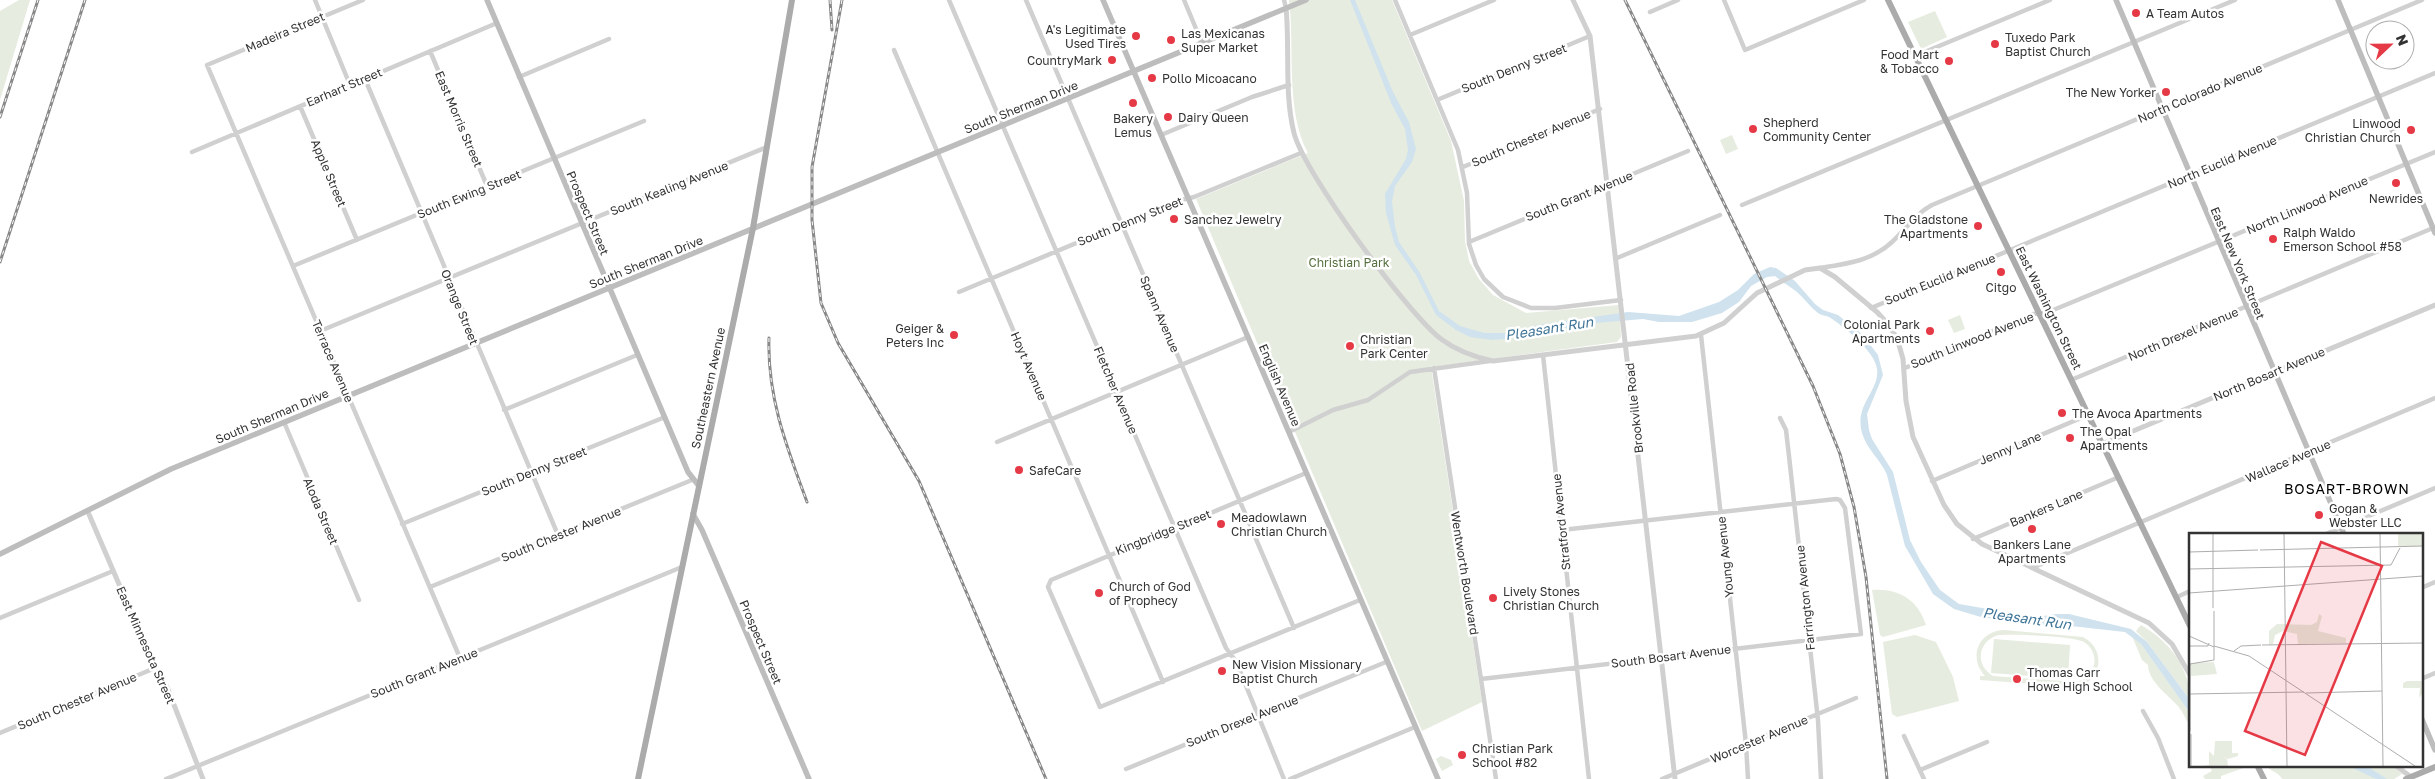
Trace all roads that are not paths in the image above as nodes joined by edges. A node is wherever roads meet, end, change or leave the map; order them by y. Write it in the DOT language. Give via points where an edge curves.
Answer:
graph roads {
  1 [pos="315,0"];
  2 [pos="363,0"];
  3 [pos="487,0"];
  4 [pos="792,0"];
  5 [pos="949,0"];
  6 [pos="1026,0"];
  7 [pos="1103,0"];
  8 [pos="1184,0"];
  9 [pos="1284,0"];
  10 [pos="1306,0"];
  11 [pos="1395,0"];
  12 [pos="1494,0"];
  13 [pos="1573,0"];
  14 [pos="1724,0"];
  15 [pos="1864,0"];
  16 [pos="1888,0"];
  17 [pos="2050,0"];
  18 [pos="2116,0"];
  19 [pos="2235,0"];
  20 [pos="2338,0"];
  21 [pos="2422,0"];
  22 [pos="1674,1"];
  23 [pos="1286,8"];
  24 [pos="1650,12"];
  25 [pos="322,17"];
  26 [pos="496,24"];
  27 [pos="2350,30"];
  28 [pos="1410,35"];
  29 [pos="1590,36"];
  30 [pos="609,39"];
  31 [pos="2134,42"];
  32 [pos="1202,43"];
  33 [pos="894,50"];
  34 [pos="430,51"];
  35 [pos="1915,56"];
  36 [pos="207,65"];
  37 [pos="1133,72"];
  38 [pos="2435,73"];
  39 [pos="519,77"];
  40 [pos="365,79"];
  41 [pos="350,85"];
  42 [pos="1289,85"];
  43 [pos="2378,97"];
  44 [pos="1068,99"];
  45 [pos="1438,100"];
  46 [pos="300,106"];
  47 [pos="1600,109"];
  48 [pos="2162,109"];
  49 [pos="644,121"];
  50 [pos="1946,121"];
  51 [pos="1002,126"];
  52 [pos="236,133"];
  53 [pos="1161,135"];
  54 [pos="767,147"];
  55 [pos="1688,151"];
  56 [pos="192,152"];
  57 [pos="2435,152"];
  58 [pos="937,153"];
  59 [pos="1302,153"];
  60 [pos="554,159"];
  61 [pos="2407,164"];
  62 [pos="1463,167"];
  63 [pos="2190,175"];
  64 [pos="1608,184"];
  65 [pos="487,186"];
  66 [pos="1977,186"];
  67 [pos="1188,198"];
  68 [pos="1742,204"];
  69 [pos="422,214"];
  70 [pos="1720,215"];
  71 [pos="581,223"];
  72 [pos="1122,224"];
  73 [pos="753,228"];
  74 [pos="2434,228"];
  75 [pos="357,240"];
  76 [pos="1469,242"];
  77 [pos="2218,242"];
  78 [pos="1056,251"];
  79 [pos="2009,251"];
  80 [pos="1617,258"];
  81 [pos="292,266"];
  82 [pos="1820,268"];
  83 [pos="449,278"];
  84 [pos="991,278"];
  85 [pos="609,289"];
  86 [pos="959,292"];
  87 [pos="1622,300"];
  88 [pos="2435,304"];
  89 [pos="2246,307"];
  90 [pos="1871,308"];
  91 [pos="2039,313"];
  92 [pos="320,331"];
  93 [pos="1700,335"];
  94 [pos="1248,337"];
  95 [pos="475,342"];
  96 [pos="1627,346"];
  97 [pos="637,355"];
  98 [pos="1543,355"];
  99 [pos="1493,361"];
  100 [pos="1182,365"];
  101 [pos="1434,368"];
  102 [pos="1904,368"];
  103 [pos="2274,372"];
  104 [pos="2072,380"];
  105 [pos="1117,392"];
  106 [pos="348,395"];
  107 [pos="2435,398"];
  108 [pos="504,410"];
  109 [pos="2088,415"];
  110 [pos="665,417"];
  111 [pos="1780,418"];
  112 [pos="1052,419"];
  113 [pos="284,422"];
  114 [pos="1289,432"];
  115 [pos="997,442"];
  116 [pos="2102,444"];
  117 [pos="2309,452"];
  118 [pos="531,473"];
  119 [pos="1306,473"];
  120 [pos="2119,477"];
  121 [pos="692,480"];
  122 [pos="1932,480"];
  123 [pos="699,486"];
  124 [pos="2435,488"];
  125 [pos="1240,501"];
  126 [pos="1794,502"];
  127 [pos="1720,511"];
  128 [pos="88,512"];
  129 [pos="693,514"];
  130 [pos="1646,520"];
  131 [pos="2141,523"];
  132 [pos="402,524"];
  133 [pos="1174,527"];
  134 [pos="2341,528"];
  135 [pos="1562,530"];
  136 [pos="2328,533"];
  137 [pos="2344,533"];
  138 [pos="558,535"];
  139 [pos="1973,539"];
  140 [pos="0,554"];
  141 [pos="1110,554"];
  142 [pos="682,567"];
  143 [pos="2032,568"];
  144 [pos="113,570"];
  145 [pos="2435,582"];
  146 [pos="430,587"];
  147 [pos="2422,588"];
  148 [pos="2189,591"];
  149 [pos="2177,597"];
  150 [pos="359,600"];
  151 [pos="1360,600"];
  152 [pos="0,618"];
  153 [pos="2189,624"];
  154 [pos="1294,628"];
  155 [pos="1809,640"];
  156 [pos="1735,648"];
  157 [pos="1230,654"];
  158 [pos="1661,657"];
  159 [pos="460,658"];
  160 [pos="1386,662"];
  161 [pos="1577,667"];
  162 [pos="155,668"];
  163 [pos="2189,673"];
  164 [pos="2435,673"];
  165 [pos="1481,679"];
  166 [pos="2422,679"];
  167 [pos="1163,682"];
  168 [pos="1856,698"];
  169 [pos="2143,712"];
  170 [pos="1818,714"];
  171 [pos="1257,716"];
  172 [pos="2422,718"];
  173 [pos="1415,727"];
  174 [pos="0,733"];
  175 [pos="1904,736"];
  176 [pos="1987,742"];
  177 [pos="1746,744"];
  178 [pos="2435,750"];
  179 [pos="197,766"];
  180 [pos="2258,766"];
  181 [pos="2396,766"];
  182 [pos="2435,767"];
  183 [pos="1126,769"];
  184 [pos="1920,770"];
  185 [pos="1674,776"];
  186 [pos="2408,778"];
  187 [pos="166,779"];
  188 [pos="203,779"];
  189 [pos="638,779"];
  190 [pos="809,779"];
  191 [pos="1284,779"];
  192 [pos="1290,779"];
  193 [pos="1438,779"];
  194 [pos="1496,779"];
  195 [pos="1589,779"];
  196 [pos="1662,779"];
  197 [pos="1748,779"];
  198 [pos="1821,779"];
  199 [pos="1924,779"];
  200 [pos="2174,779"];
  201 [pos="2264,779"];
  1 -- 25 [label="street"];
  2 -- 25 [label="street, Madeira Street"];
  3 -- 26 [label="main road, Prospect Street"];
  4 -- 54 [label="main road, Southeastern Avenue"];
  5 -- 51 [label="street, Fletcher Avenue"];
  6 -- 44 [label="street, Spann Avenue"];
  7 -- 37 [label="main road, English Avenue"];
  8 -- 32 [label="street"];
  9 -- 23 [label="street"];
  10 -- 23 [label="main road, South Sherman Drive"];
  11 -- 28 [label="street"];
  12 -- 28 [label="street"];
  13 -- 29 [label="street, Brookville Road"];
  14 -- 15 [label="street" via="1745,50"];
  16 -- 35 [label="main road, East Washington Street"];
  17 -- 35 [label="street"];
  18 -- 31 [label="main road, East New York Street"];
  19 -- 31 [label="street"];
  20 -- 27 [label="main road"];
  21 -- 27 [label="street, North Colorado Avenue"];
  22 -- 24 [label="street"];
  23 -- 32 [label="main road, South Sherman Drive"];
  23 -- 42 [label="street"];
  25 -- 36 [label="street, Madeira Street"];
  25 -- 41 [label="street"];
  26 -- 34 [label="street, Earhart Street"];
  26 -- 39 [label="main road, Prospect Street"];
  27 -- 43 [label="main road"];
  27 -- 48 [label="street, North Colorado Avenue"];
  28 -- 45 [label="street"];
  29 -- 45 [label="street, South Denny Street"];
  29 -- 47 [label="street, Brookville Road"];
  30 -- 39 [label="street"];
  31 -- 48 [label="main road, East New York Street"];
  31 -- 50 [label="street"];
  32 -- 37 [label="main road, South Sherman Drive"];
  33 -- 58 [label="street, Hoyt Avenue"];
  34 -- 40 [label="street, Earhart Street"];
  34 -- 65 [label="street, East Morris Street"];
  35 -- 50 [label="main road, East Washington Street"];
  36 -- 52 [label="street, Terrace Avenue"];
  37 -- 44 [label="main road, South Sherman Drive"];
  37 -- 53 [label="main road, English Avenue"];
  38 -- 43 [label="street, North Euclid Avenue"];
  39 -- 60 [label="main road, Prospect Street"];
  40 -- 41 [label="street, Earhart Street"];
  40 -- 69 [label="street, Orange Street"];
  41 -- 46 [label="street, Earhart Street"];
  42 -- 53 [label="street"];
  42 -- 59 [label="street" via="1292,123"];
  43 -- 61 [label="main road"];
  43 -- 63 [label="street, North Euclid Avenue"];
  44 -- 51 [label="main road, South Sherman Drive"];
  44 -- 72 [label="street, Spann Avenue"];
  45 -- 62 [label="street"];
  46 -- 52 [label="street, Earhart Street"];
  46 -- 75 [label="street, Apple Street"];
  47 -- 62 [label="street, South Chester Avenue"];
  47 -- 64 [label="street, Brookville Road"];
  48 -- 63 [label="main road, East New York Street"];
  48 -- 66 [label="street, North Colorado Avenue"];
  49 -- 60 [label="street, South Ewing Street"];
  50 -- 66 [label="main road, East Washington Street"];
  50 -- 68 [label="street"];
  51 -- 58 [label="main road, South Sherman Drive"];
  51 -- 78 [label="street, Fletcher Avenue"];
  52 -- 56 [label="street, Earhart Street"];
  52 -- 81 [label="street, Terrace Avenue"];
  53 -- 67 [label="main road, English Avenue"];
  54 -- 71 [label="street, South Kealing Avenue"];
  54 -- 73 [label="main road, Southeastern Avenue"];
  55 -- 64 [label="street, South Grant Avenue"];
  57 -- 61 [label="street, North Linwood Avenue"];
  58 -- 73 [label="main road, South Sherman Drive"];
  58 -- 84 [label="street, Hoyt Avenue"];
  59 -- 67 [label="street, South Denny Street"];
  59 -- 99 [label="street" via="1366,249 1423,321 1452,347"];
  60 -- 65 [label="street, South Ewing Street"];
  60 -- 71 [label="main road, Prospect Street"];
  61 -- 74 [label="main road"];
  61 -- 77 [label="street, North Linwood Avenue"];
  62 -- 76 [label="street"];
  63 -- 77 [label="main road, East New York Street"];
  63 -- 79 [label="street, North Euclid Avenue"];
  64 -- 76 [label="street, South Grant Avenue"];
  64 -- 80 [label="street, Brookville Road"];
  65 -- 69 [label="street, South Ewing Street"];
  66 -- 79 [label="main road, East Washington Street"];
  66 -- 82 [label="street, North Colorado Avenue" via="1924,209 1891,243 1870,257"];
  67 -- 72 [label="street, South Denny Street"];
  67 -- 94 [label="main road, English Avenue"];
  69 -- 75 [label="street, South Ewing Street"];
  69 -- 83 [label="street, Orange Street"];
  70 -- 80 [label="street"];
  71 -- 83 [label="street, South Kealing Avenue"];
  71 -- 85 [label="main road, Prospect Street"];
  72 -- 78 [label="street, South Denny Street"];
  72 -- 100 [label="street, Spann Avenue"];
  73 -- 85 [label="main road, South Sherman Drive"];
  73 -- 123 [label="main road, Southeastern Avenue"];
  74 -- 89 [label="street, North Drexel Avenue"];
  75 -- 81 [label="street, South Ewing Street"];
  76 -- 87 [label="street" via="1484,280 1503,297 1519,305 1543,308"];
  77 -- 89 [label="main road, East New York Street"];
  77 -- 91 [label="street, North Linwood Avenue" via="2046,313"];
  78 -- 84 [label="street, South Denny Street"];
  78 -- 105 [label="street, Fletcher Avenue"];
  79 -- 90 [label="street, South Euclid Avenue"];
  79 -- 91 [label="main road, East Washington Street"];
  80 -- 87 [label="street, Brookville Road"];
  81 -- 92 [label="street, Terrace Avenue"];
  82 -- 90 [label="street"];
  82 -- 93 [label="street" via="1809,268 1765,288 1724,323"];
  83 -- 92 [label="street, South Kealing Avenue"];
  83 -- 95 [label="street, Orange Street"];
  84 -- 86 [label="street, South Denny Street"];
  84 -- 112 [label="street, Hoyt Avenue"];
  85 -- 95 [label="main road, South Sherman Drive"];
  85 -- 97 [label="main road, Prospect Street"];
  87 -- 96 [label="street, Brookville Road"];
  88 -- 103 [label="street, North Bosart Avenue"];
  89 -- 103 [label="main road, East New York Street"];
  89 -- 104 [label="street, North Drexel Avenue"];
  90 -- 102 [label="street" via="1887,322 1897,338"];
  91 -- 102 [label="street, South Linwood Avenue"];
  91 -- 104 [label="main road, East Washington Street"];
  92 -- 106 [label="street, Terrace Avenue"];
  93 -- 96 [label="street"];
  93 -- 127 [label="street, Young Avenue"];
  94 -- 100 [label="street"];
  94 -- 114 [label="main road, English Avenue"];
  95 -- 106 [label="main road, South Sherman Drive"];
  95 -- 108 [label="street, Orange Street"];
  96 -- 98 [label="street"];
  96 -- 130 [label="street, Brookville Road"];
  97 -- 108 [label="street"];
  97 -- 110 [label="main road, Prospect Street"];
  98 -- 99 [label="street"];
  98 -- 135 [label="street, Stratford Avenue"];
  99 -- 101 [label="street"];
  100 -- 105 [label="street"];
  100 -- 125 [label="street, Spann Avenue"];
  101 -- 114 [label="street" via="1410,372 1372,398 1333,410"];
  101 -- 165 [label="street, Wentworth Boulevard"];
  102 -- 122 [label="street" via="1910,427"];
  103 -- 116 [label="street, North Bosart Avenue"];
  103 -- 117 [label="main road, East New York Street"];
  104 -- 109 [label="main road, East Washington Street"];
  105 -- 112 [label="street"];
  105 -- 133 [label="street, Fletcher Avenue"];
  106 -- 113 [label="main road, South Sherman Drive"];
  106 -- 132 [label="street, Terrace Avenue"];
  107 -- 117 [label="street, Wallace Avenue"];
  108 -- 118 [label="street, Orange Street"];
  109 -- 116 [label="main road, East Washington Street"];
  109 -- 122 [label="street, Jenny Lane"];
  110 -- 118 [label="street, South Denny Street"];
  110 -- 121 [label="main road, Prospect Street"];
  111 -- 126 [label="street, Farrington Avenue" via="1786,430"];
  112 -- 115 [label="street"];
  112 -- 141 [label="street, Hoyt Avenue"];
  113 -- 128 [label="main road, South Sherman Drive" via="156,476"];
  113 -- 150 [label="street, Aloda Street"];
  114 -- 119 [label="main road, English Avenue"];
  116 -- 120 [label="main road, East Washington Street"];
  117 -- 131 [label="street, Wallace Avenue"];
  117 -- 134 [label="main road, East New York Street"];
  118 -- 132 [label="street, South Denny Street"];
  118 -- 138 [label="street, Orange Street"];
  119 -- 125 [label="street, Kingbridge Street"];
  119 -- 151 [label="main road, English Avenue"];
  120 -- 131 [label="main road, East Washington Street"];
  120 -- 139 [label="street, Bankers Lane"];
  121 -- 123 [label="main road, Prospect Street"];
  121 -- 138 [label="street, South Chester Avenue"];
  122 -- 139 [label="street" via="1950,516"];
  123 -- 129 [label="main road, Southeastern Avenue"];
  124 -- 134 [label="street"];
  125 -- 133 [label="street, Kingbridge Street"];
  125 -- 154 [label="street, Spann Avenue"];
  126 -- 127 [label="street"];
  126 -- 155 [label="street, Farrington Avenue"];
  126 -- 155 [label="street, South Bosart Avenue" via="1836,499 1845,508 1861,634"];
  127 -- 130 [label="street"];
  127 -- 156 [label="street, Young Avenue"];
  128 -- 140 [label="main road, South Sherman Drive"];
  128 -- 144 [label="street, East Minnesota Street"];
  129 -- 142 [label="main road, Southeastern Avenue"];
  129 -- 190 [label="main road, Prospect Street"];
  130 -- 135 [label="street"];
  130 -- 158 [label="street, Brookville Road"];
  131 -- 143 [label="street, Wallace Avenue"];
  131 -- 149 [label="main road, East Washington Street"];
  132 -- 146 [label="street, Terrace Avenue"];
  133 -- 141 [label="street, Kingbridge Street"];
  133 -- 157 [label="street, Fletcher Avenue"];
  134 -- 136 [label="street"];
  134 -- 137 [label="main road, East New York Street"];
  135 -- 161 [label="street, Stratford Avenue"];
  138 -- 146 [label="street, South Chester Avenue"];
  139 -- 143 [label="street"];
  141 -- 167 [label="street, Hoyt Avenue"];
  141 -- 167 [label="street, Kingbridge Street" via="1049,583 1061,619 1100,707"];
  142 -- 159 [label="street, South Grant Avenue"];
  142 -- 189 [label="main road, Southeastern Avenue"];
  143 -- 163 [label="street" via="2151,624 2172,644"];
  144 -- 152 [label="street"];
  144 -- 162 [label="street, East Minnesota Street"];
  145 -- 147 [label="street"];
  146 -- 159 [label="street, Terrace Avenue"];
  148 -- 149 [label="street"];
  149 -- 153 [label="main road, East Washington Street"];
  151 -- 154 [label="street"];
  151 -- 160 [label="main road, English Avenue"];
  154 -- 157 [label="street"];
  155 -- 156 [label="street, South Bosart Avenue"];
  155 -- 170 [label="street, Farrington Avenue"];
  156 -- 158 [label="street, South Bosart Avenue"];
  156 -- 177 [label="street, Young Avenue"];
  157 -- 167 [label="street"];
  157 -- 171 [label="street, Fletcher Avenue" via="1244,679"];
  158 -- 161 [label="street, South Bosart Avenue"];
  158 -- 185 [label="street, Brookville Road"];
  159 -- 179 [label="street, South Grant Avenue"];
  160 -- 171 [label="street, South Drexel Avenue"];
  160 -- 173 [label="main road, English Avenue"];
  161 -- 165 [label="street, South Bosart Avenue"];
  161 -- 195 [label="street, Stratford Avenue"];
  162 -- 174 [label="street, South Chester Avenue"];
  162 -- 179 [label="street, East Minnesota Street" via="166,687"];
  164 -- 166 [label="street"];
  165 -- 194 [label="street, Wentworth Boulevard"];
  168 -- 170 [label="street, Worcester Avenue"];
  169 -- 200 [label="street" via="2158,738"];
  170 -- 177 [label="street, Worcester Avenue"];
  170 -- 198 [label="street, Farrington Avenue"];
  171 -- 183 [label="street, South Drexel Avenue"];
  171 -- 191 [label="street, Fletcher Avenue"];
  172 -- 178 [label="main road"];
  173 -- 192 [label="street"];
  173 -- 193 [label="main road, English Avenue"];
  175 -- 184 [label="street"];
  176 -- 184 [label="street"];
  177 -- 185 [label="street, Worcester Avenue"];
  177 -- 197 [label="street, Young Avenue"];
  179 -- 187 [label="street, South Grant Avenue"];
  179 -- 188 [label="street, East Minnesota Street"];
  180 -- 201 [label="main road"];
  181 -- 186 [label="street"];
  182 -- 186 [label="main road"];
  184 -- 199 [label="street"];
  185 -- 196 [label="street, Worcester Avenue"];
}
